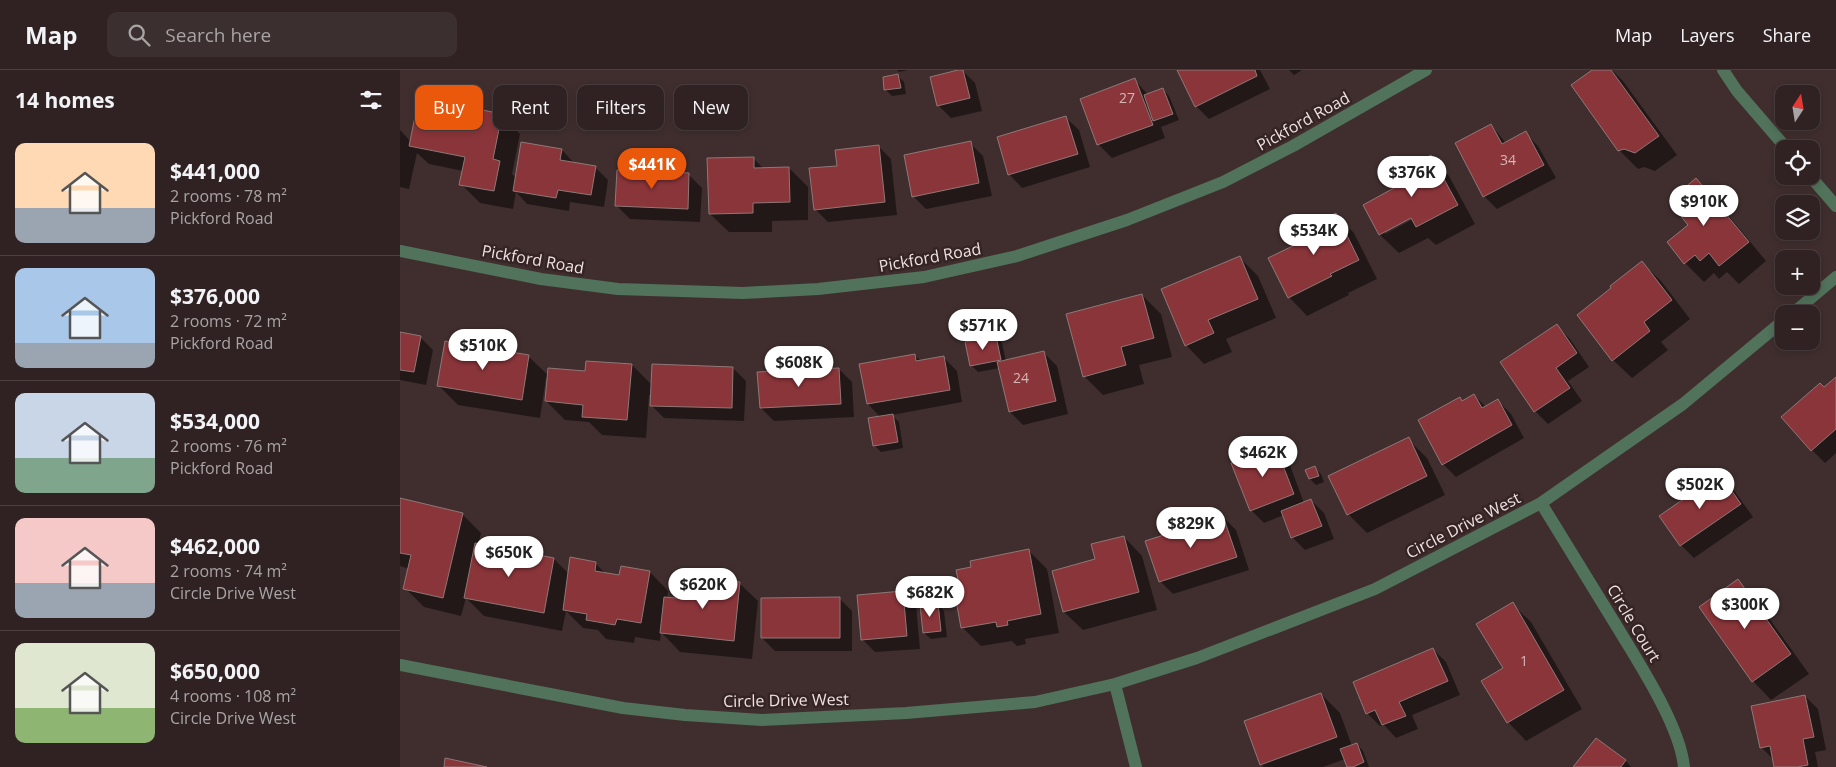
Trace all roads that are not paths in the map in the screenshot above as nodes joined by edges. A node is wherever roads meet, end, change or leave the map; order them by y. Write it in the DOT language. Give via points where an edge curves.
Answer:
graph roads {
  1 [pos="1426,70"];
  2 [pos="1722,70"];
  3 [pos="1779,140"];
  4 [pos="1818,185"];
  5 [pos="1836,206"];
  6 [pos="400,251"];
  7 [pos="1836,276"];
  8 [pos="1802,305"];
  9 [pos="1775,327"];
  10 [pos="1541,502"];
  11 [pos="400,665"];
  12 [pos="1115,684"];
  13 [pos="1136,767"];
  14 [pos="1684,767"];
  1 -- 6 [label="street, Pickford Road" via="1223,182 1127,220 1017,256 924,277 818,289 743,293 618,289 540,279"];
  2 -- 3 [label="street"];
  4 -- 5 [label="street"];
  7 -- 8 [label="street"];
  9 -- 10 [label="street, Circle Drive West" via="1683,404"];
  10 -- 12 [label="street, Circle Drive West" via="1375,589 1197,658"];
  10 -- 14 [label="street, Circle Court" via="1647,677 1673,728"];
  11 -- 12 [label="street, Circle Drive West" via="623,708 762,720 1035,702"];
  12 -- 13 [label="street"];
}
